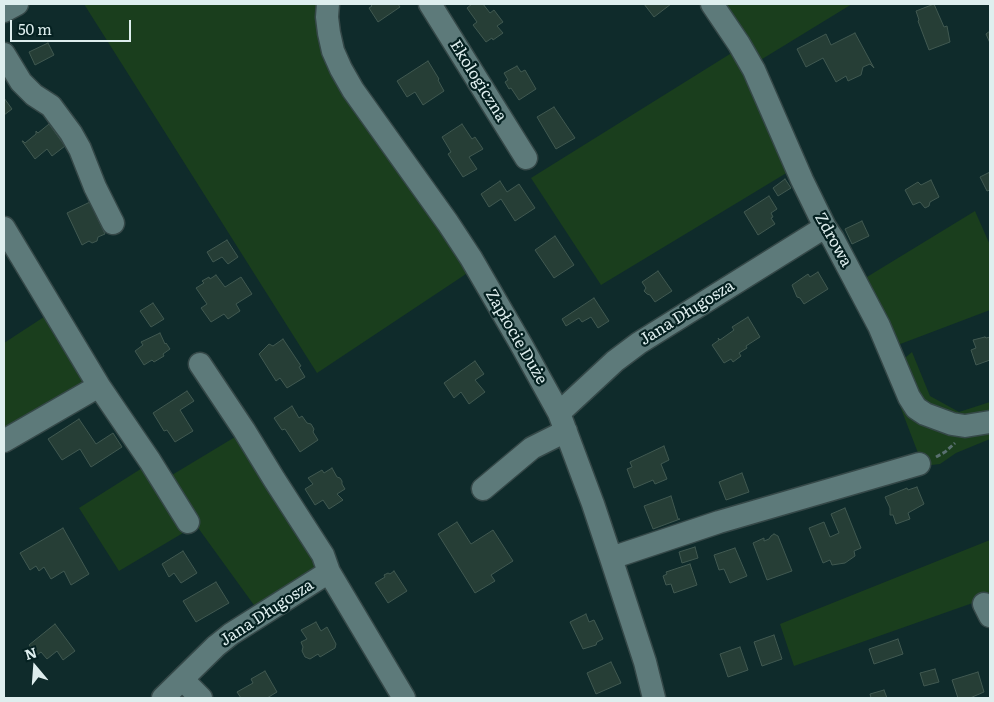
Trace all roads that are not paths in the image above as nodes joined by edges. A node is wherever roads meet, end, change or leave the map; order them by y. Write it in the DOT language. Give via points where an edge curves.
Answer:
graph roads {
  1 [pos="17,4"];
  2 [pos="328,4"];
  3 [pos="430,4"];
  4 [pos="712,4"];
  5 [pos="4,11"];
  6 [pos="4,54"];
  7 [pos="526,158"];
  8 [pos="113,223"];
  9 [pos="825,227"];
  10 [pos="4,228"];
  11 [pos="200,364"];
  12 [pos="99,386"];
  13 [pos="562,422"];
  14 [pos="990,422"];
  15 [pos="4,441"];
  16 [pos="919,464"];
  17 [pos="483,489"];
  18 [pos="188,522"];
  19 [pos="611,558"];
  20 [pos="329,572"];
  21 [pos="183,680"];
  22 [pos="163,698"];
  23 [pos="201,698"];
  24 [pos="404,698"];
  25 [pos="654,698"];
  1 -- 5 [label="street"];
  2 -- 13 [label="street, Zapłocie Duże" via="328,33 352,90 448,223 522,346"];
  3 -- 7 [label="street, Ekologiczna"];
  4 -- 9 [label="street, Zdrowa" via="754,70"];
  6 -- 8 [label="street" via="21,82 50,106 71,132"];
  9 -- 13 [label="street, Jana Długosza" via="639,343 615,361"];
  9 -- 14 [label="street, Zdrowa" via="879,326 916,408 937,420 965,426"];
  10 -- 12 [label="street"];
  11 -- 20 [label="street" via="323,555"];
  12 -- 15 [label="street"];
  12 -- 18 [label="street"];
  13 -- 17 [label="street, Jana Długosza"];
  13 -- 19 [label="street, Zapłocie Duże"];
  16 -- 19 [label="street" via="719,522"];
  19 -- 25 [label="street, Zapłocie Duże"];
  20 -- 21 [label="street, Jana Długosza" via="231,634"];
  20 -- 24 [label="street"];
  21 -- 22 [label="street, Jana Długosza"];
  21 -- 23 [label="street"];
}
